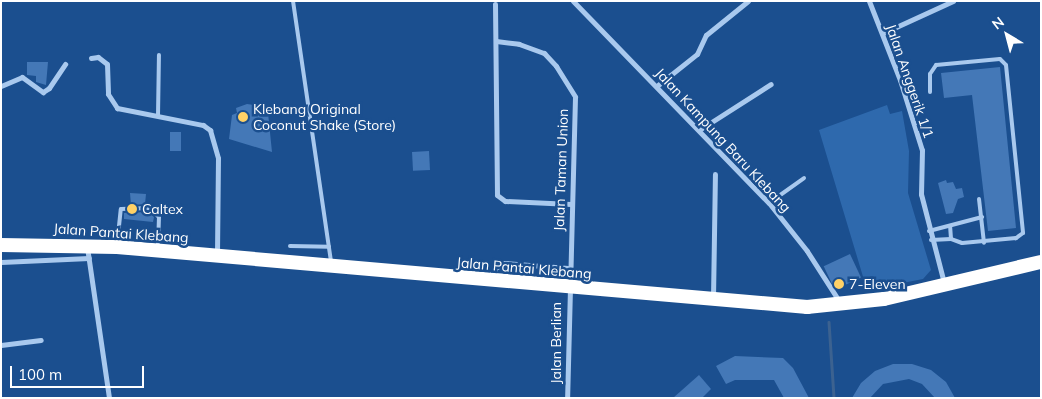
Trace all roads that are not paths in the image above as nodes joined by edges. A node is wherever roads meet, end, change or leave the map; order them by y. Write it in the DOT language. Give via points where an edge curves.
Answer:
graph roads {
  1 [pos="292,1"];
  2 [pos="573,1"];
  3 [pos="748,1"];
  4 [pos="869,1"];
  5 [pos="953,1"];
  6 [pos="495,4"];
  7 [pos="883,33"];
  8 [pos="496,41"];
  9 [pos="159,55"];
  10 [pos="91,58"];
  11 [pos="65,64"];
  12 [pos="771,84"];
  13 [pos="658,85"];
  14 [pos="1,86"];
  15 [pos="930,92"];
  16 [pos="158,116"];
  17 [pos="699,130"];
  18 [pos="715,174"];
  19 [pos="804,178"];
  20 [pos="980,199"];
  21 [pos="769,203"];
  22 [pos="571,204"];
  23 [pos="982,217"];
  24 [pos="950,226"];
  25 [pos="929,230"];
  26 [pos="951,239"];
  27 [pos="931,240"];
  28 [pos="984,243"];
  29 [pos="1,244"];
  30 [pos="290,246"];
  31 [pos="117,247"];
  32 [pos="329,247"];
  33 [pos="158,250"];
  34 [pos="88,251"];
  35 [pos="217,256"];
  36 [pos="1,262"];
  37 [pos="1041,262"];
  38 [pos="331,265"];
  39 [pos="568,268"];
  40 [pos="492,281"];
  41 [pos="945,286"];
  42 [pos="568,288"];
  43 [pos="713,301"];
  44 [pos="841,306"];
  45 [pos="40,340"];
  46 [pos="1,345"];
  47 [pos="567,397"];
  48 [pos="109,398"];
  1 -- 32 [label="lane"];
  2 -- 13 [label="street, Jalan Kampung Baru Klebang"];
  3 -- 13 [label="street" via="706,35 697,54"];
  4 -- 7 [label="street, Jalan Anggerik 1/1"];
  5 -- 7 [label="street"];
  6 -- 8 [label="street"];
  7 -- 25 [label="street, Jalan Anggerik 1/1" via="922,150 920,194"];
  8 -- 22 [label="street, Jalan Taman Union" via="519,44 544,53 575,97"];
  8 -- 22 [label="street" via="497,195 504,201"];
  9 -- 16 [label="lane"];
  10 -- 16 [label="street" via="98,57 106,64 108,94 117,108"];
  11 -- 14 [label="street" via="43,92 22,77"];
  12 -- 17 [label="street"];
  13 -- 17 [label="street, Jalan Kampung Baru Klebang"];
  15 -- 28 [label="lane" via="930,74 936,65 1000,59 1006,65 1023,233 1016,238"];
  16 -- 35 [label="street" via="202,125 215,139 218,158"];
  17 -- 21 [label="street, Jalan Kampung Baru Klebang"];
  18 -- 43 [label="street"];
  19 -- 21 [label="lane"];
  20 -- 23 [label="lane"];
  21 -- 44 [label="street, Jalan Kampung Baru Klebang" via="807,251"];
  22 -- 39 [label="street, Jalan Taman Union"];
  23 -- 24 [label="lane"];
  23 -- 28 [label="lane"];
  24 -- 25 [label="lane"];
  24 -- 26 [label="lane"];
  25 -- 27 [label="street, Jalan Anggerik 1/1"];
  26 -- 27 [label="lane"];
  26 -- 28 [label="lane" via="962,243"];
  27 -- 41 [label="street, Jalan Anggerik 1/1"];
  29 -- 34 [label="highway, Jalan Pantai Klebang"];
  30 -- 32 [label="lane"];
  31 -- 33 [label="highway, Jalan Pantai Klebang"];
  31 -- 33 [label="lane" via="118,212 125,207 149,208 159,217"];
  31 -- 34 [label="highway, Jalan Pantai Klebang"];
  32 -- 38 [label="lane"];
  33 -- 35 [label="highway, Jalan Pantai Klebang"];
  34 -- 36 [label="street"];
  34 -- 48 [label="street"];
  35 -- 38 [label="highway, Jalan Pantai Klebang"];
  37 -- 41 [label="highway, Jalan Pantai Klebang"];
  38 -- 40 [label="highway, Jalan Pantai Klebang"];
  39 -- 40 [label="street" via="505,263 494,268"];
  39 -- 42 [label="street, Jalan Taman Union"];
  40 -- 42 [label="highway, Jalan Pantai Klebang"];
  41 -- 44 [label="highway, Jalan Pantai Klebang"];
  42 -- 43 [label="highway, Jalan Pantai Klebang"];
  42 -- 47 [label="street, Jalan Berlian"];
  43 -- 44 [label="highway, Jalan Pantai Klebang"];
  45 -- 46 [label="street"];
}
